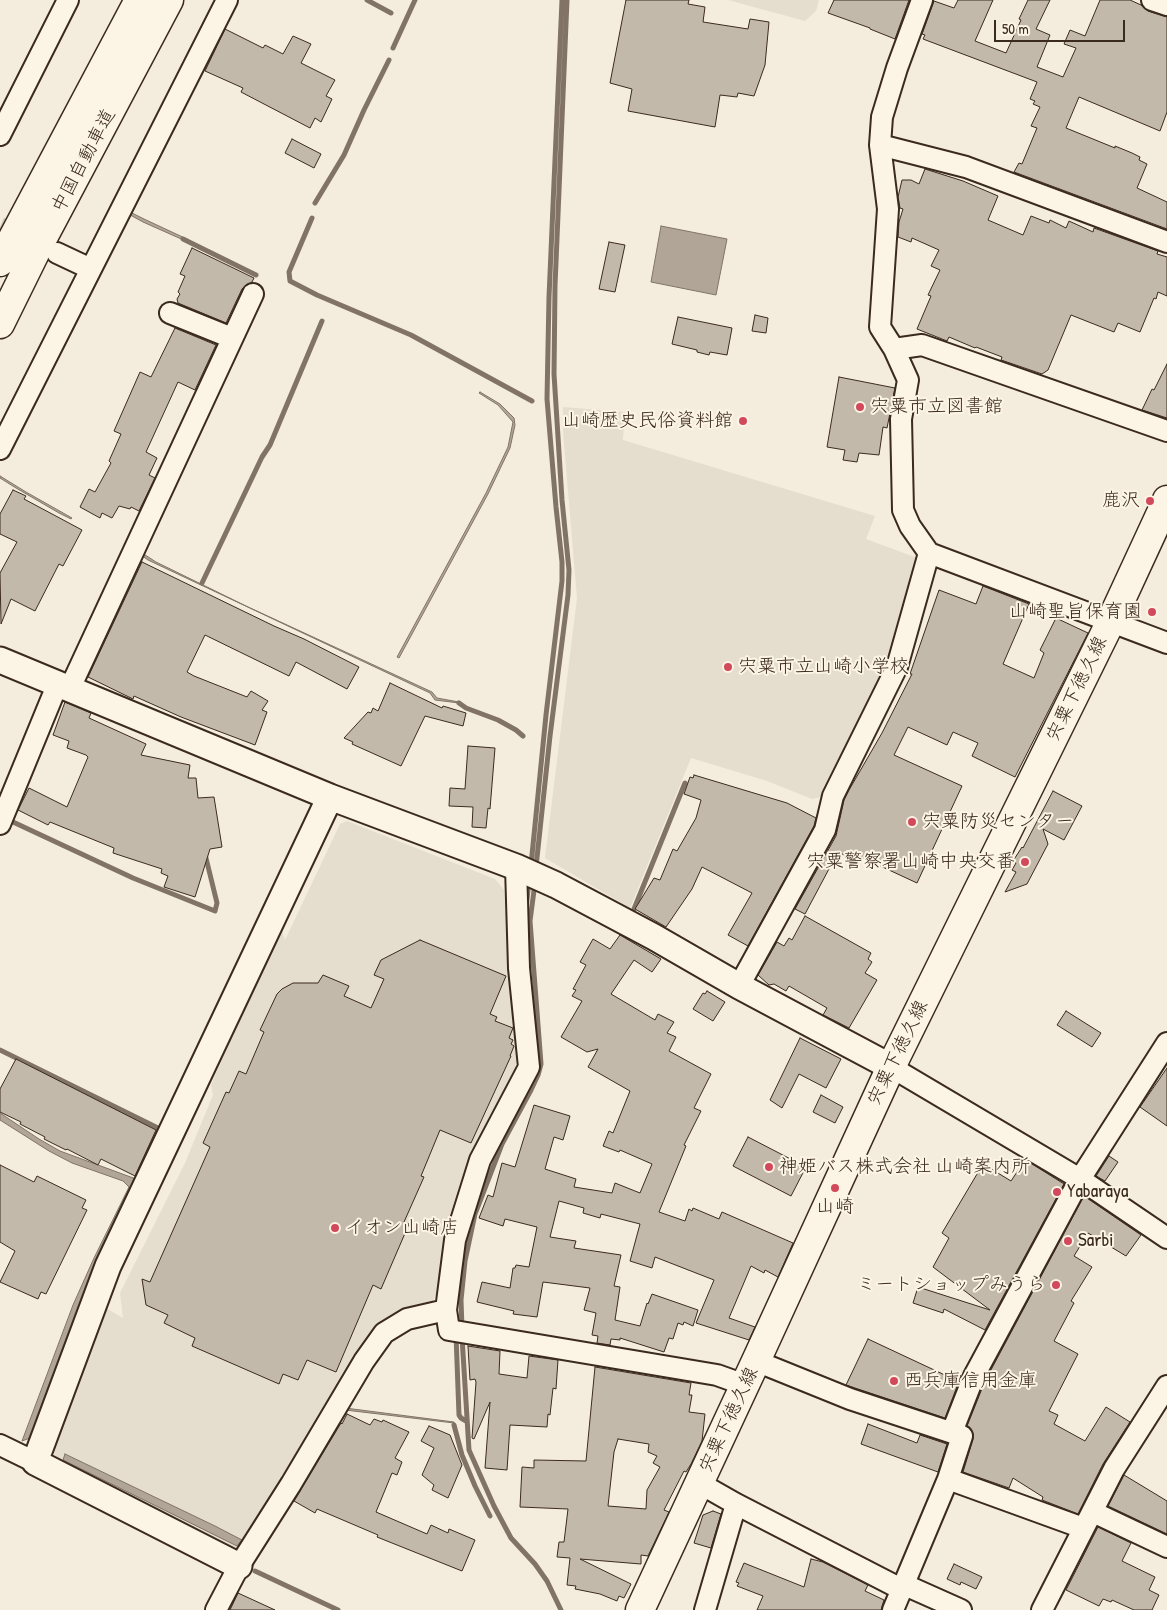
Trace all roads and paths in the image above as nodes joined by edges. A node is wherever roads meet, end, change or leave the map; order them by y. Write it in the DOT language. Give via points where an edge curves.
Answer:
graph roads {
  1 [pos="68,0"];
  2 [pos="138,0"];
  3 [pos="169,0"];
  4 [pos="227,0"];
  5 [pos="922,0"];
  6 [pos="1152,0"];
  7 [pos="1167,5"];
  8 [pos="0,135"];
  9 [pos="880,146"];
  10 [pos="1167,242"];
  11 [pos="57,253"];
  12 [pos="0,262"];
  13 [pos="91,269"];
  14 [pos="253,294"];
  15 [pos="170,313"];
  16 [pos="0,324"];
  17 [pos="232,338"];
  18 [pos="894,348"];
  19 [pos="1167,431"];
  20 [pos="0,449"];
  21 [pos="1167,500"];
  22 [pos="929,553"];
  23 [pos="1111,621"];
  24 [pos="1167,644"];
  25 [pos="0,660"];
  26 [pos="64,685"];
  27 [pos="330,797"];
  28 [pos="0,824"];
  29 [pos="516,867"];
  30 [pos="740,986"];
  31 [pos="1167,1043"];
  32 [pos="890,1067"];
  33 [pos="1080,1179"];
  34 [pos="1167,1238"];
  35 [pos="446,1310"];
  36 [pos="751,1373"];
  37 [pos="1167,1386"];
  38 [pos="952,1432"];
  39 [pos="0,1445"];
  40 [pos="35,1462"];
  41 [pos="948,1479"];
  42 [pos="699,1483"];
  43 [pos="736,1504"];
  44 [pos="1088,1520"];
  45 [pos="1167,1547"];
  46 [pos="239,1566"];
  47 [pos="904,1587"];
  48 [pos="216,1610"];
  49 [pos="640,1610"];
  50 [pos="706,1610"];
  51 [pos="893,1610"];
  52 [pos="961,1610"];
  53 [pos="1042,1610"];
  1 -- 8 [label="street"];
  2 -- 12 [label="main road, 中国自動車道"];
  3 -- 16 [label="main road, 中国自動車道"];
  4 -- 13 [label="street"];
  5 -- 9 [label="street" via="882,117"];
  6 -- 7 [label="street"];
  9 -- 10 [label="street" via="966,167"];
  9 -- 18 [label="street" via="888,209 880,327"];
  11 -- 13 [label="street"];
  13 -- 20 [label="street"];
  14 -- 17 [label="street"];
  15 -- 17 [label="street"];
  17 -- 26 [label="street"];
  18 -- 19 [label="street" via="922,345"];
  18 -- 22 [label="street" via="908,380 901,419 903,510"];
  21 -- 23 [label="main road, 宍粟下徳久線"];
  22 -- 23 [label="street"];
  22 -- 30 [label="street" via="897,667 834,796 825,830"];
  23 -- 24 [label="street"];
  23 -- 32 [label="main road, 宍粟下徳久線"];
  25 -- 26 [label="street"];
  26 -- 27 [label="street"];
  26 -- 28 [label="street"];
  27 -- 29 [label="street"];
  27 -- 40 [label="street" via="108,1266"];
  29 -- 30 [label="street" via="556,884"];
  29 -- 35 [label="street" via="519,968 529,1067 480,1160 455,1240"];
  30 -- 32 [label="street"];
  31 -- 33 [label="street"];
  32 -- 33 [label="street"];
  32 -- 36 [label="main road, 宍粟下徳久線"];
  33 -- 34 [label="street"];
  33 -- 38 [label="street" via="974,1376"];
  35 -- 36 [label="street" via="449,1330 717,1375"];
  35 -- 46 [label="street" via="407,1318 384,1334 364,1361"];
  36 -- 38 [label="street" via="850,1399"];
  36 -- 42 [label="main road, 宍粟下徳久線"];
  37 -- 44 [label="street" via="1114,1469"];
  38 -- 41 [label="street" via="962,1436"];
  39 -- 40 [label="street"];
  40 -- 46 [label="street"];
  41 -- 44 [label="street"];
  41 -- 47 [label="street"];
  42 -- 43 [label="street"];
  42 -- 49 [label="main road, 宍粟下徳久線"];
  43 -- 47 [label="street"];
  43 -- 50 [label="street"];
  44 -- 45 [label="street"];
  44 -- 53 [label="street"];
  46 -- 48 [label="street"];
  47 -- 51 [label="street"];
  47 -- 52 [label="street"];
}
